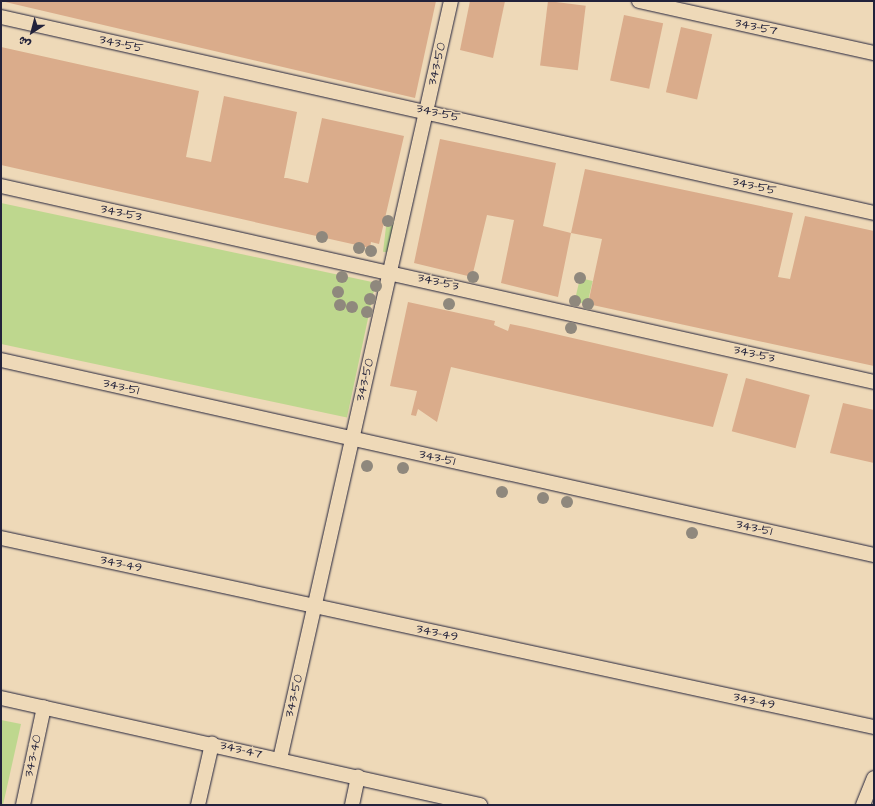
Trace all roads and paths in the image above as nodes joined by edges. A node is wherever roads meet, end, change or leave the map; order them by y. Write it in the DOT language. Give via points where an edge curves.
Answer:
graph roads {
  1 [pos="451,1"];
  2 [pos="639,1"];
  3 [pos="1,17"];
  4 [pos="874,53"];
  5 [pos="426,111"];
  6 [pos="1,186"];
  7 [pos="874,213"];
  8 [pos="390,271"];
  9 [pos="1,360"];
  10 [pos="874,382"];
  11 [pos="352,439"];
  12 [pos="1,538"];
  13 [pos="874,555"];
  14 [pos="314,607"];
  15 [pos="1,698"];
  16 [pos="44,707"];
  17 [pos="874,727"];
  18 [pos="212,744"];
  19 [pos="280,759"];
  20 [pos="358,777"];
  21 [pos="874,778"];
  22 [pos="23,805"];
  23 [pos="198,805"];
  24 [pos="352,805"];
  25 [pos="480,805"];
  26 [pos="863,805"];
  1 -- 5 [label="street, 343-50"];
  2 -- 4 [label="street, 343-57"];
  3 -- 5 [label="street, 343-55"];
  5 -- 7 [label="street, 343-55"];
  5 -- 8 [label="street, 343-50"];
  6 -- 8 [label="street, 343-53"];
  8 -- 10 [label="street, 343-53"];
  8 -- 11 [label="street, 343-50"];
  9 -- 11 [label="street, 343-51"];
  11 -- 13 [label="street, 343-51"];
  11 -- 14 [label="street, 343-50"];
  12 -- 14 [label="street, 343-49"];
  14 -- 17 [label="street, 343-49"];
  14 -- 19 [label="street, 343-50"];
  15 -- 16 [label="street, 343-47"];
  16 -- 18 [label="street, 343-47"];
  16 -- 22 [label="street, 343-40"];
  18 -- 19 [label="street, 343-47"];
  18 -- 23 [label="street"];
  19 -- 20 [label="street, 343-47"];
  20 -- 24 [label="street"];
  20 -- 25 [label="street, 343-47"];
  21 -- 26 [label="street"];
}
